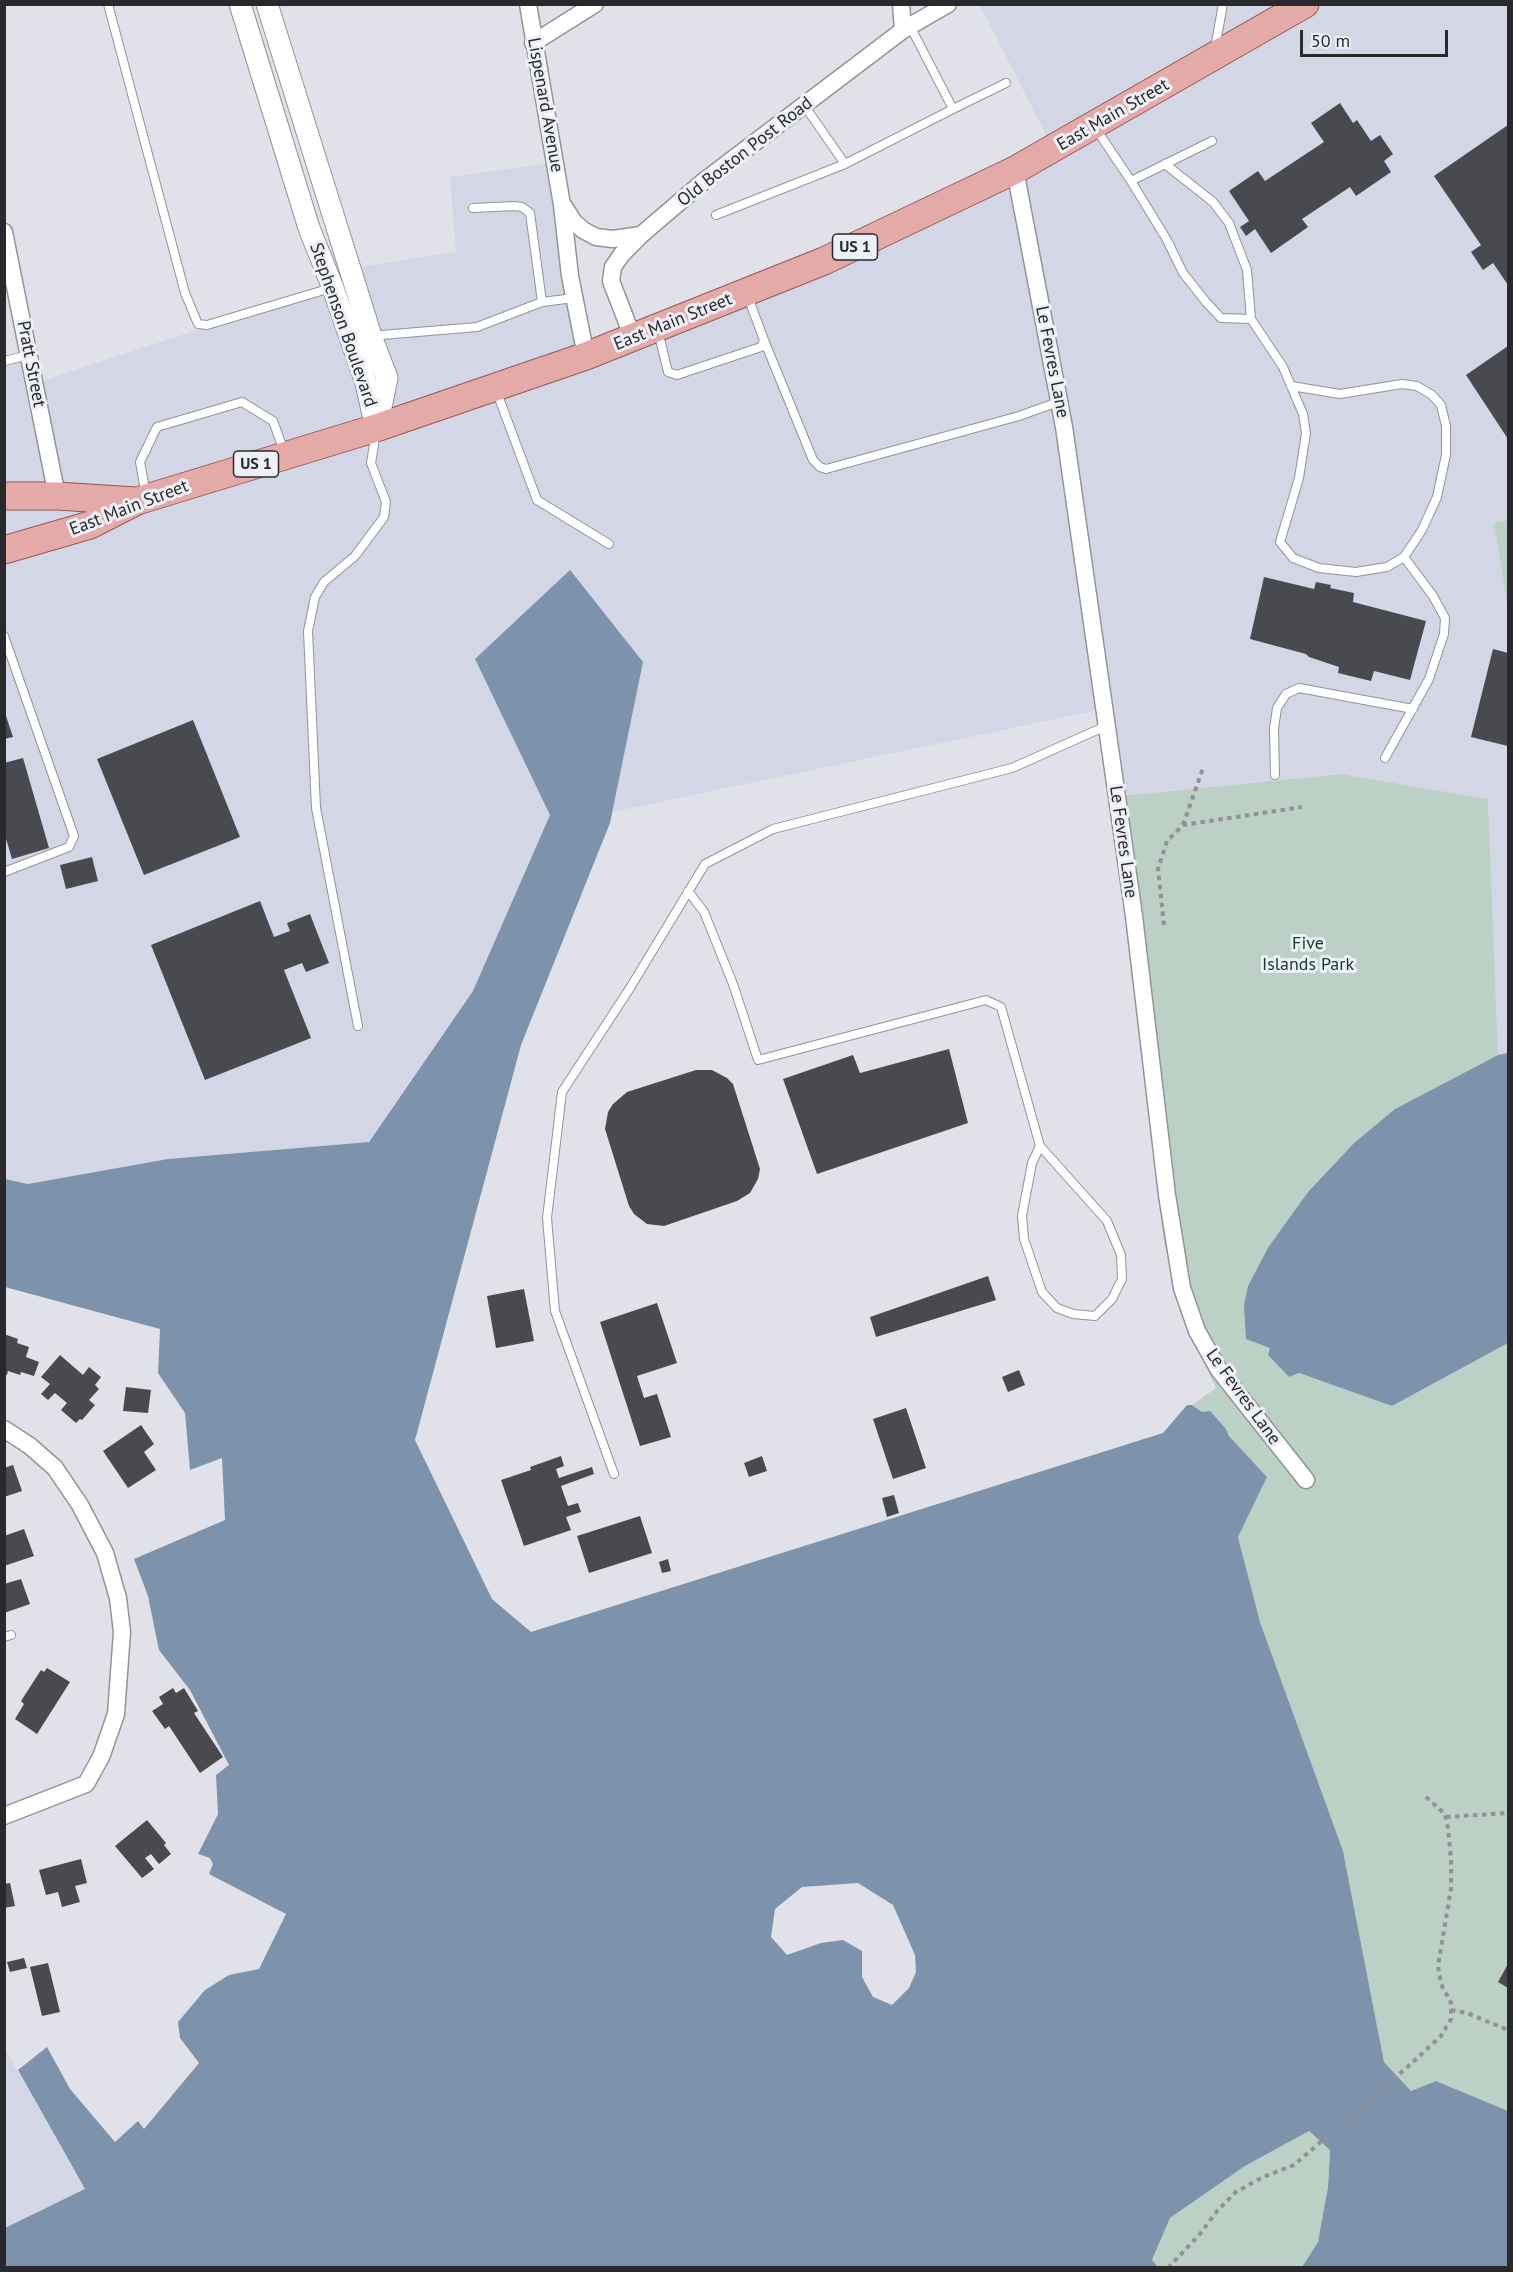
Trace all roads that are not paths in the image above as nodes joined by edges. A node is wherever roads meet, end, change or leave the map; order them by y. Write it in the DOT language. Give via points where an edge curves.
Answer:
graph roads {
  1 [pos="108,4"];
  2 [pos="240,4"];
  3 [pos="267,4"];
  4 [pos="528,4"];
  5 [pos="595,4"];
  6 [pos="901,4"];
  7 [pos="948,4"];
  8 [pos="1223,4"];
  9 [pos="1305,4"];
  10 [pos="906,28"];
  11 [pos="533,43"];
  12 [pos="1213,57"];
  13 [pos="1006,83"];
  14 [pos="804,105"];
  15 [pos="953,109"];
  16 [pos="1094,127"];
  17 [pos="1212,141"];
  18 [pos="845,164"];
  19 [pos="1165,164"];
  20 [pos="1015,170"];
  21 [pos="1131,181"];
  22 [pos="562,205"];
  23 [pos="473,208"];
  24 [pos="716,215"];
  25 [pos="4,232"];
  26 [pos="641,235"];
  27 [pos="333,288"];
  28 [pos="746,292"];
  29 [pos="574,298"];
  30 [pos="542,302"];
  31 [pos="1251,319"];
  32 [pos="645,333"];
  33 [pos="372,336"];
  34 [pos="349,340"];
  35 [pos="764,340"];
  36 [pos="29,355"];
  37 [pos="586,356"];
  38 [pos="4,361"];
  39 [pos="1291,386"];
  40 [pos="495,387"];
  41 [pos="1058,402"];
  42 [pos="376,428"];
  43 [pos="286,455"];
  44 [pos="4,496"];
  45 [pos="57,496"];
  46 [pos="142,500"];
  47 [pos="609,544"];
  48 [pos="4,550"];
  49 [pos="1404,557"];
  50 [pos="4,636"];
  51 [pos="1413,709"];
  52 [pos="1106,726"];
  53 [pos="1385,758"];
  54 [pos="1275,775"];
  55 [pos="4,872"];
  56 [pos="688,891"];
  57 [pos="358,1026"];
  58 [pos="1040,1146"];
  59 [pos="4,1429"];
  60 [pos="614,1474"];
  61 [pos="1306,1480"];
  62 [pos="4,1816"];
  1 -- 27 [label="lane" via="185,293 198,324 207,325"];
  2 -- 27 [label="street, Stephenson Boulevard" via="309,228"];
  3 -- 33 [label="street, Stephenson Boulevard"];
  4 -- 11 [label="street, Lispenard Avenue"];
  5 -- 11 [label="street"];
  6 -- 10 [label="street"];
  7 -- 10 [label="street, Old Boston Post Road"];
  8 -- 12 [label="lane"];
  9 -- 12 [label="main road, East Main Street / US 1"];
  10 -- 14 [label="street, Old Boston Post Road"];
  10 -- 15 [label="lane"];
  11 -- 22 [label="street, Lispenard Avenue"];
  12 -- 16 [label="main road, East Main Street / US 1"];
  13 -- 15 [label="lane"];
  14 -- 18 [label="lane"];
  14 -- 26 [label="street, Old Boston Post Road"];
  15 -- 18 [label="lane"];
  16 -- 20 [label="main road, East Main Street / US 1"];
  16 -- 21 [label="lane"];
  17 -- 19 [label="lane"];
  18 -- 24 [label="lane"];
  19 -- 21 [label="lane"];
  19 -- 31 [label="lane" via="1213,202 1229,223 1246,270"];
  20 -- 28 [label="main road, East Main Street / US 1" via="834,257"];
  20 -- 41 [label="street, Le Fevres Lane"];
  21 -- 31 [label="lane" via="1183,273 1206,302 1221,318"];
  22 -- 26 [label="street, Lispenard Avenue" via="574,222 596,237"];
  22 -- 29 [label="street, Lispenard Avenue"];
  23 -- 30 [label="lane" via="514,206 530,213"];
  25 -- 36 [label="street, Pratt Street"];
  26 -- 32 [label="street, Old Boston Post Road" via="613,267 611,281"];
  27 -- 34 [label="street, Stephenson Boulevard"];
  28 -- 32 [label="main road, East Main Street / US 1"];
  28 -- 35 [label="lane"];
  29 -- 30 [label="lane"];
  29 -- 37 [label="street, Lispenard Avenue"];
  30 -- 33 [label="lane" via="477,327"];
  31 -- 39 [label="lane"];
  32 -- 35 [label="lane" via="668,372 677,375 761,347"];
  32 -- 37 [label="main road, East Main Street / US 1"];
  33 -- 34 [label="lane"];
  33 -- 42 [label="street, Stephenson Boulevard" via="387,378"];
  34 -- 42 [label="street, Stephenson Boulevard" via="366,383"];
  35 -- 41 [label="lane" via="813,460 826,469"];
  36 -- 38 [label="lane"];
  36 -- 45 [label="street, Pratt Street"];
  37 -- 40 [label="main road, East Main Street / US 1"];
  39 -- 49 [label="lane" via="1306,433 1299,478 1280,542 1285,550 1293,558 1319,568 1356,572 1387,567"];
  39 -- 49 [label="lane" via="1340,394 1402,384 1417,386 1441,405 1446,455 1437,497"];
  40 -- 42 [label="main road, East Main Street / US 1"];
  40 -- 47 [label="lane" via="537,500"];
  41 -- 52 [label="street, Le Fevres Lane"];
  42 -- 43 [label="main road, East Main Street / US 1"];
  42 -- 57 [label="lane" via="371,463 386,502 384,517 355,556 324,582 315,597 308,631 316,808"];
  43 -- 46 [label="main road, East Main Street / US 1"];
  43 -- 46 [label="lane" via="273,421 242,402 157,427 140,462"];
  44 -- 45 [label="main road, US 1"];
  45 -- 46 [label="main road, US 1"];
  46 -- 48 [label="main road, East Main Street / US 1" via="90,525"];
  49 -- 51 [label="lane" via="1445,618 1444,634 1429,679"];
  50 -- 55 [label="lane" via="74,836 69,847"];
  51 -- 53 [label="lane"];
  51 -- 54 [label="lane" via="1299,688 1286,694 1278,708 1274,729"];
  52 -- 56 [label="lane" via="1012,768 773,829 705,864"];
  52 -- 61 [label="street, Le Fevres Lane" via="1182,1288 1197,1331 1219,1370"];
  56 -- 58 [label="lane" via="704,912 758,1060 986,1000 1001,1007"];
  56 -- 60 [label="lane" via="562,1092 547,1218 555,1311"];
  58 -- 58 [label="lane" via="1107,1221 1121,1255 1122,1280 1112,1299 1095,1316 1057,1308 1042,1292 1024,1239 1022,1216 1032,1163"];
  59 -- 62 [label="street" via="55,1468 80,1505 105,1553 118,1598 122,1632 116,1714 101,1758 86,1784"];
}
